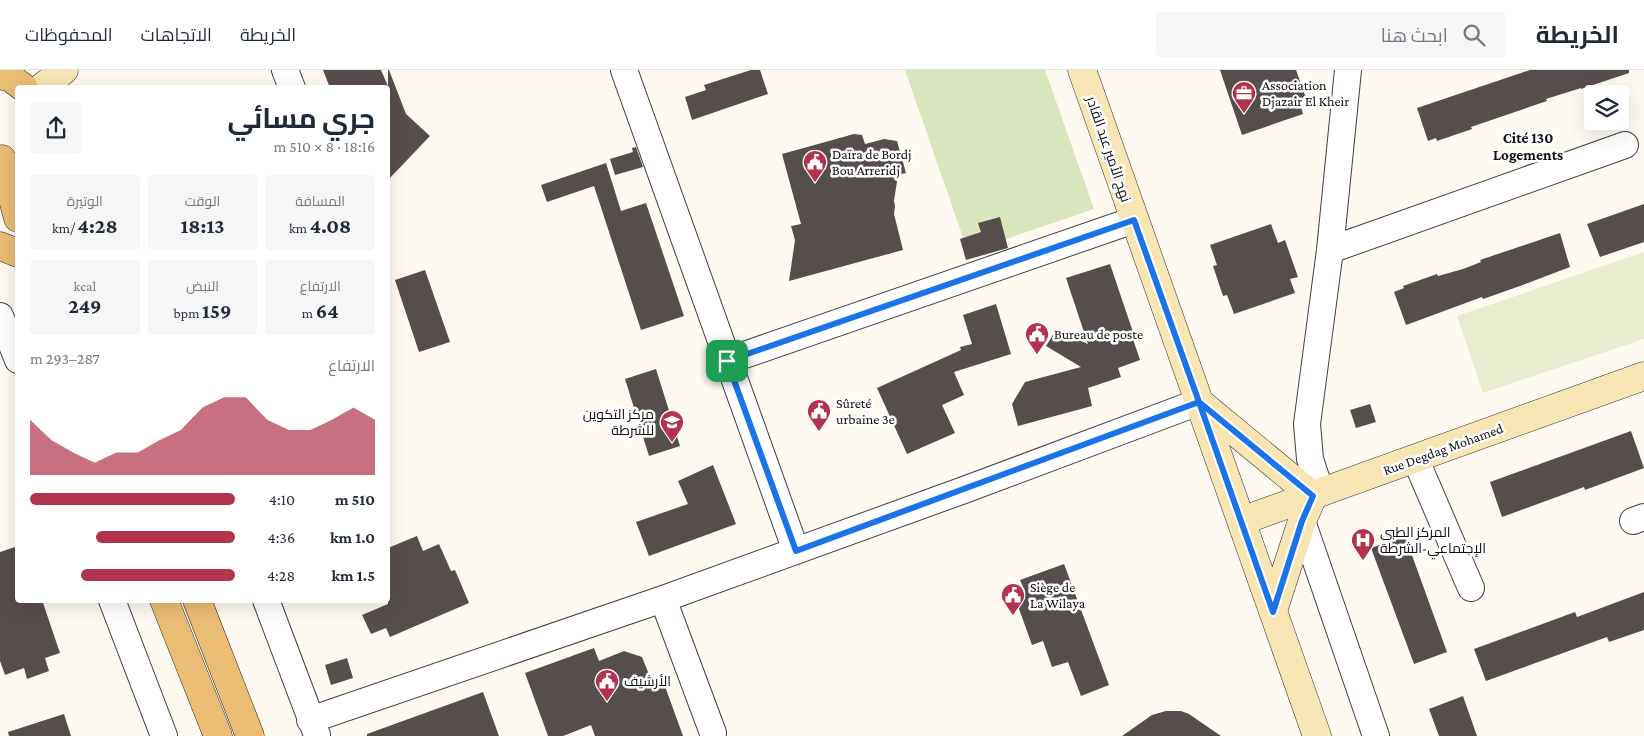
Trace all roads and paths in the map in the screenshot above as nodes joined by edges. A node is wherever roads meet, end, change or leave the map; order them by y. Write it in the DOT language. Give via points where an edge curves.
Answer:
graph roads {
  1 [pos="285,70"];
  2 [pos="624,70"];
  3 [pos="1082,70"];
  4 [pos="1348,70"];
  5 [pos="291,85"];
  6 [pos="1626,145"];
  7 [pos="6,157"];
  8 [pos="15,203"];
  9 [pos="1134,220"];
  10 [pos="0,246"];
  11 [pos="1330,250"];
  12 [pos="15,252"];
  13 [pos="0,316"];
  14 [pos="15,353"];
  15 [pos="727,361"];
  16 [pos="1644,376"];
  17 [pos="1199,402"];
  18 [pos="1415,458"];
  19 [pos="1317,494"];
  20 [pos="1241,520"];
  21 [pos="1302,521"];
  22 [pos="796,551"];
  23 [pos="1471,588"];
  24 [pos="663,599"];
  25 [pos="113,603"];
  26 [pos="165,603"];
  27 [pos="199,603"];
  28 [pos="267,603"];
  29 [pos="1273,612"];
  30 [pos="313,728"];
  31 [pos="713,733"];
  32 [pos="164,736"];
  33 [pos="218,736"];
  34 [pos="250,736"];
  35 [pos="1317,736"];
  36 [pos="1376,736"];
  1 -- 5 [label="street"];
  2 -- 15 [label="street"];
  3 -- 9 [label="main road, نهج الأمير عبد القادر"];
  4 -- 11 [label="street"];
  6 -- 11 [label="street"];
  7 -- 8 [label="main road"];
  9 -- 15 [label="street"];
  9 -- 17 [label="main road, نهج الأمير عبد القادر"];
  10 -- 12 [label="main road"];
  11 -- 19 [label="street" via="1307,424"];
  13 -- 14 [label="street"];
  15 -- 22 [label="street"];
  16 -- 18 [label="main road, Rue Degdag Mohamed"];
  17 -- 19 [label="main road"];
  17 -- 20 [label="main road, نهج الأمير عبد القادر"];
  17 -- 22 [label="street"];
  18 -- 19 [label="main road, Rue Degdag Mohamed"];
  18 -- 23 [label="street"];
  19 -- 20 [label="main road, Rue Degdag Mohamed"];
  19 -- 21 [label="main road"];
  20 -- 29 [label="main road, نهج الأمير عبد القادر"];
  21 -- 29 [label="main road"];
  21 -- 36 [label="street"];
  22 -- 24 [label="street"];
  24 -- 30 [label="street"];
  24 -- 31 [label="street"];
  25 -- 32 [label="street"];
  26 -- 33 [label="main road"];
  27 -- 34 [label="main road"];
  28 -- 30 [label="street"];
  29 -- 35 [label="main road, نهج الأمير عبد القادر"];
}
